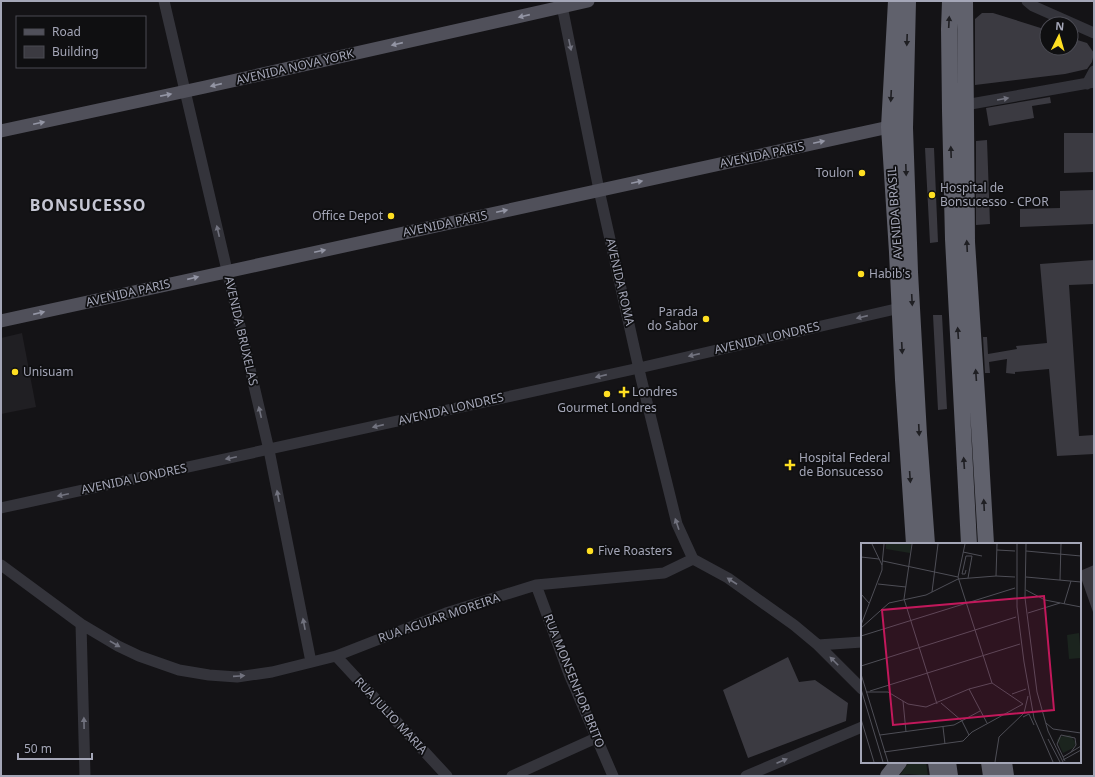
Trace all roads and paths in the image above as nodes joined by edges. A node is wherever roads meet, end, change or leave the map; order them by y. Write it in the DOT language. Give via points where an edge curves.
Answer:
graph roads {
  1 [pos="164,1"];
  2 [pos="588,1"];
  3 [pos="896,1"];
  4 [pos="908,1"];
  5 [pos="950,1"];
  6 [pos="965,1"];
  7 [pos="1027,1"];
  8 [pos="561,4"];
  9 [pos="1094,33"];
  10 [pos="1094,71"];
  11 [pos="1091,83"];
  12 [pos="185,91"];
  13 [pos="965,105"];
  14 [pos="889,127"];
  15 [pos="1,131"];
  16 [pos="599,190"];
  17 [pos="227,271"];
  18 [pos="900,308"];
  19 [pos="1,321"];
  20 [pos="639,368"];
  21 [pos="269,450"];
  22 [pos="1,508"];
  23 [pos="914,543"];
  24 [pos="927,543"];
  25 [pos="969,543"];
  26 [pos="986,543"];
  27 [pos="693,559"];
  28 [pos="1,565"];
  29 [pos="536,585"];
  30 [pos="81,624"];
  31 [pos="861,642"];
  32 [pos="818,645"];
  33 [pos="336,656"];
  34 [pos="311,662"];
  35 [pos="861,688"];
  36 [pos="861,727"];
  37 [pos="596,738"];
  38 [pos="898,763"];
  39 [pos="936,763"];
  40 [pos="948,763"];
  41 [pos="989,763"];
  42 [pos="1004,763"];
  43 [pos="85,776"];
  44 [pos="447,776"];
  45 [pos="512,776"];
  46 [pos="613,776"];
  47 [pos="746,776"];
  48 [pos="888,776"];
  49 [pos="938,776"];
  50 [pos="950,776"];
  51 [pos="991,776"];
  52 [pos="1006,776"];
  1 -- 12 [label="street, AVENIDA BRUXELAS"];
  2 -- 8 [label="main road, AVENIDA NOVA YORK"];
  3 -- 14 [label="highway, AVENIDA BRASIL, one-way"];
  4 -- 24 [label="highway, AVENIDA BRASIL, one-way" via="905,143 919,435"];
  25 -- 5 [label="highway, one-way" via="953,239"];
  6 -- 13 [label="highway"];
  7 -- 9 [label="street"];
  8 -- 12 [label="main road, AVENIDA NOVA YORK, one-way"];
  8 -- 16 [label="street, AVENIDA ROMA, one-way"];
  10 -- 11 [label="street"];
  13 -- 11 [label="street, one-way"];
  15 -- 12 [label="main road, AVENIDA NOVA YORK, one-way"];
  17 -- 12 [label="street, AVENIDA BRUXELAS, one-way"];
  26 -- 13 [label="highway, one-way" via="967,242"];
  16 -- 14 [label="main road, AVENIDA PARIS, one-way"];
  14 -- 18 [label="highway, AVENIDA BRASIL"];
  17 -- 16 [label="main road, AVENIDA PARIS, one-way"];
  16 -- 20 [label="street, AVENIDA ROMA"];
  19 -- 17 [label="main road, AVENIDA PARIS, one-way"];
  21 -- 17 [label="street, AVENIDA BRUXELAS, one-way"];
  18 -- 20 [label="street, AVENIDA LONDRES, one-way"];
  18 -- 23 [label="highway, AVENIDA BRASIL, one-way"];
  20 -- 21 [label="street, AVENIDA LONDRES, one-way"];
  27 -- 20 [label="street, AVENIDA ROMA, one-way" via="677,524"];
  21 -- 22 [label="street, AVENIDA LONDRES, one-way"];
  34 -- 21 [label="street, AVENIDA BRUXELAS, one-way"];
  27 -- 29 [label="street, RUA AGUIAR MOREIRA" via="664,573"];
  32 -- 27 [label="street, one-way" via="742,587"];
  28 -- 30 [label="street, RUA AGUIAR MOREIRA"];
  29 -- 33 [label="street, RUA AGUIAR MOREIRA" via="446,613"];
  29 -- 37 [label="street, RUA MONSENHOR BRITO"];
  30 -- 34 [label="street, RUA AGUIAR MOREIRA, one-way" via="139,656 179,670 209,675 237,677 272,672"];
  43 -- 30 [label="street, one-way"];
  31 -- 32 [label="street"];
  35 -- 32 [label="street, one-way"];
  33 -- 34 [label="street, RUA AGUIAR MOREIRA"];
  33 -- 44 [label="street, RUA JULIO MARIA"];
  47 -- 36 [label="street, one-way"];
  37 -- 45 [label="street"];
  37 -- 46 [label="street, RUA MONSENHOR BRITO"];
  38 -- 48 [label="highway"];
  39 -- 49 [label="highway"];
  40 -- 50 [label="highway"];
  41 -- 51 [label="highway"];
  42 -- 52 [label="highway"];
}
